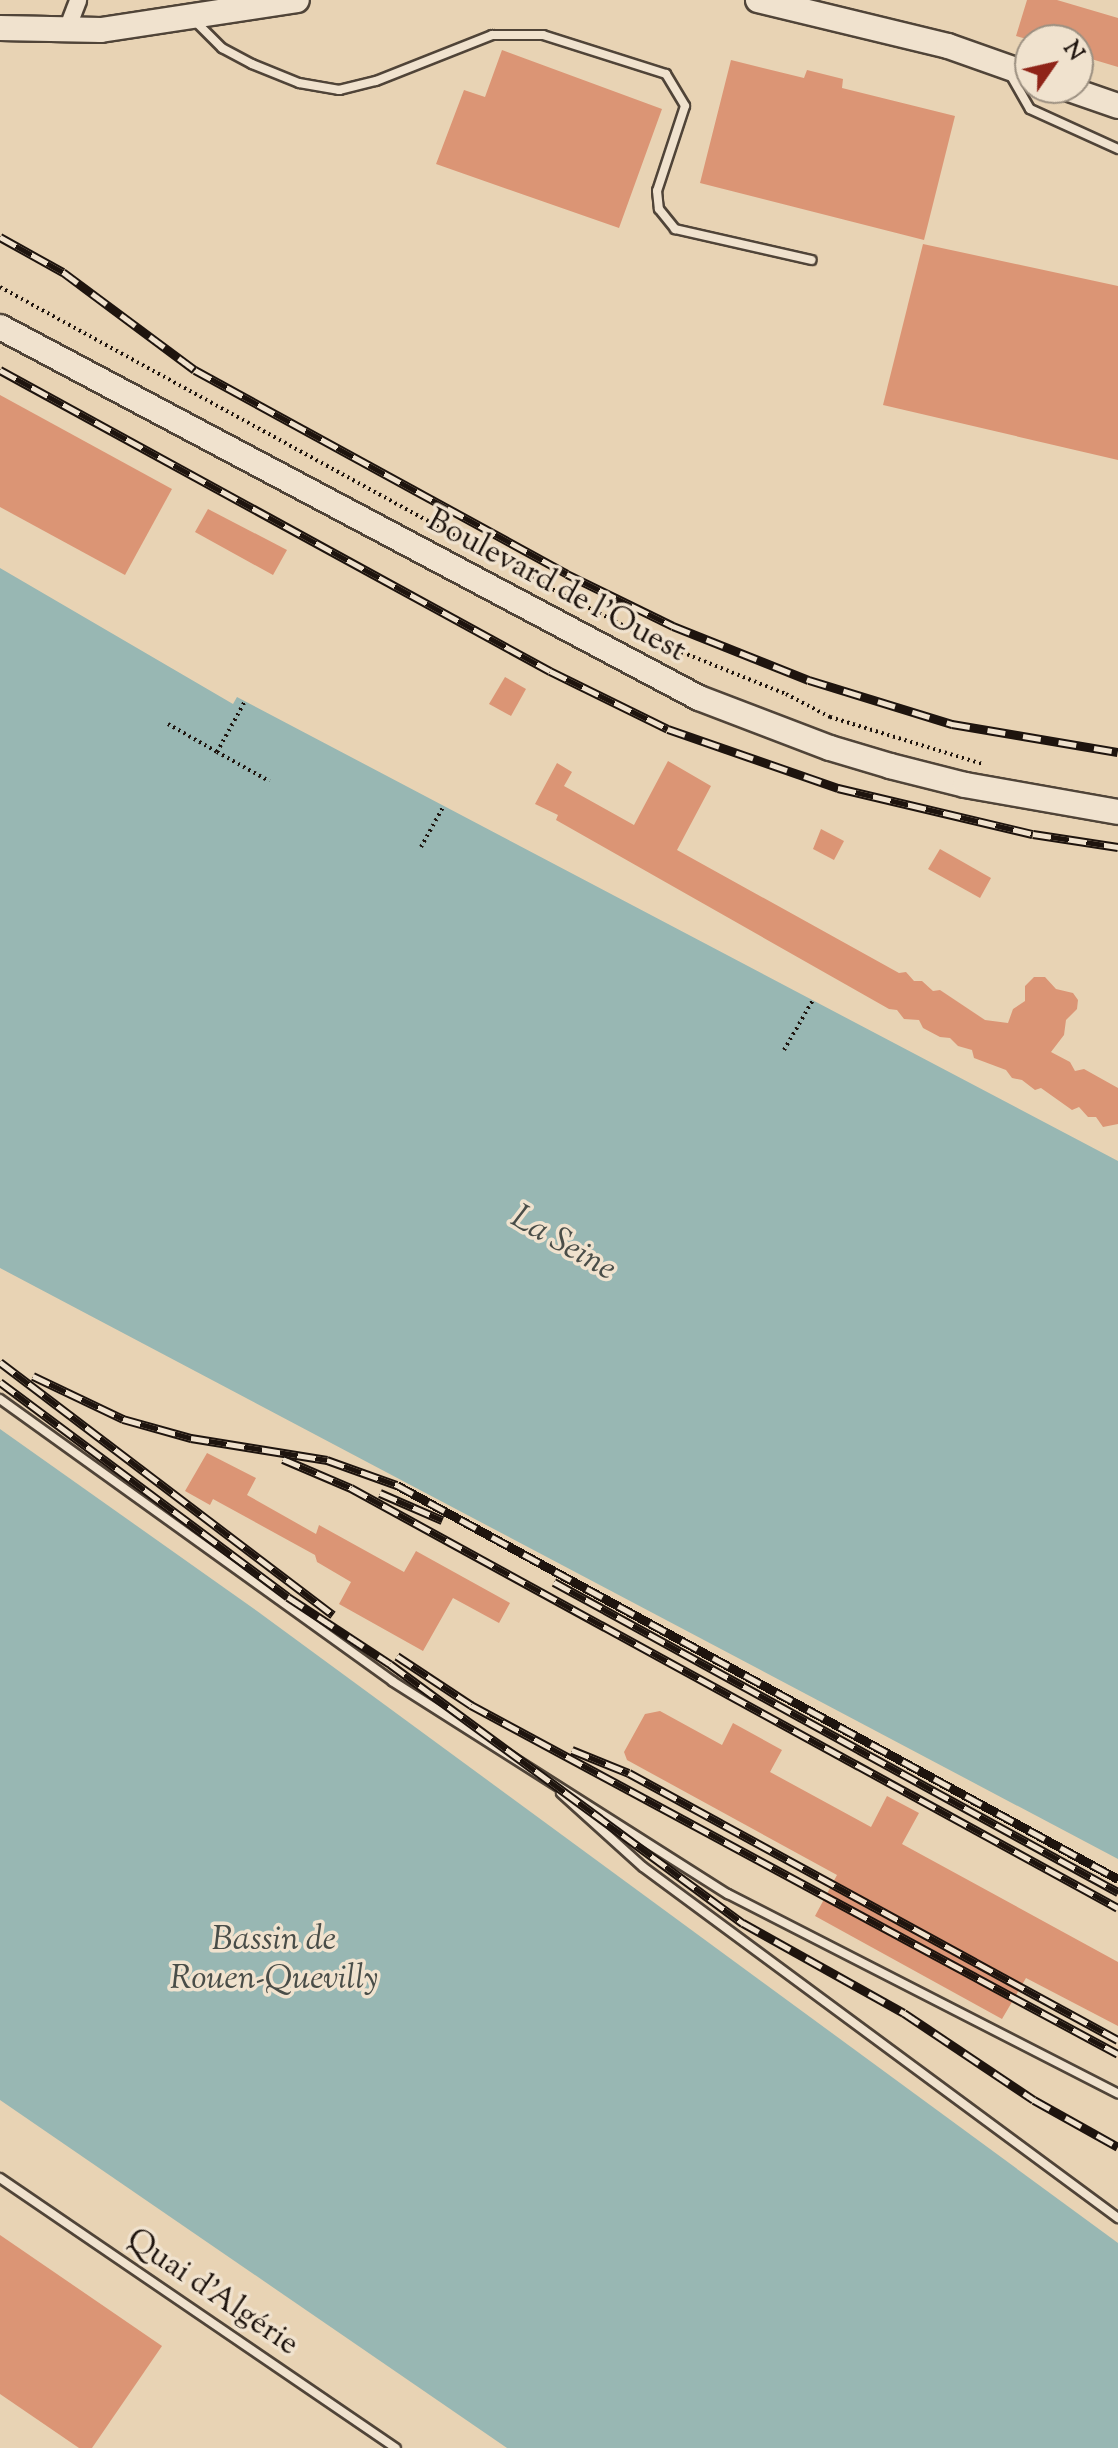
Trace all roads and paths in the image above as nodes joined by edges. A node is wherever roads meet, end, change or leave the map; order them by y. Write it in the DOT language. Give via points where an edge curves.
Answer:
graph roads {
  1 [pos="78,0"];
  2 [pos="297,0"];
  3 [pos="758,0"];
  4 [pos="191,16"];
  5 [pos="0,28"];
  6 [pos="66,32"];
  7 [pos="1005,66"];
  8 [pos="1014,69"];
  9 [pos="1094,98"];
  10 [pos="1118,106"];
  11 [pos="1118,149"];
  12 [pos="812,260"];
  13 [pos="0,287"];
  14 [pos="0,327"];
  15 [pos="245,701"];
  16 [pos="168,724"];
  17 [pos="217,752"];
  18 [pos="984,764"];
  19 [pos="269,781"];
  20 [pos="443,807"];
  21 [pos="1118,812"];
  22 [pos="421,847"];
  23 [pos="813,1000"];
  24 [pos="784,1050"];
  25 [pos="0,1399"];
  26 [pos="543,1777"];
  27 [pos="1118,2094"];
  28 [pos="0,2178"];
  29 [pos="1118,2218"];
  30 [pos="396,2448"];
  1 -- 6 [label="street"];
  2 -- 4 [label="main road"];
  3 -- 7 [label="main road" via="948,46"];
  4 -- 6 [label="main road"];
  4 -- 12 [label="lane" via="222,48 242,59 299,83 339,90 376,81 492,35 543,35 666,74 685,106 657,191 659,209 675,229"];
  5 -- 6 [label="main road"];
  7 -- 8 [label="main road"];
  7 -- 11 [label="lane" via="1030,109"];
  9 -- 10 [label="main road"];
  13 -- 18 [label="path" via="654,641 830,717"];
  14 -- 21 [label="main road, Boulevard de l'Ouest" via="699,698 890,766"];
  15 -- 17 [label="path"];
  16 -- 17 [label="path"];
  17 -- 19 [label="path"];
  20 -- 22 [label="path"];
  23 -- 24 [label="path"];
  25 -- 26 [label="lane" via="392,1681"];
  26 -- 27 [label="lane" via="728,1894"];
  26 -- 29 [label="lane" via="643,1867"];
  28 -- 30 [label="lane, Quai d'Algérie"];
}
